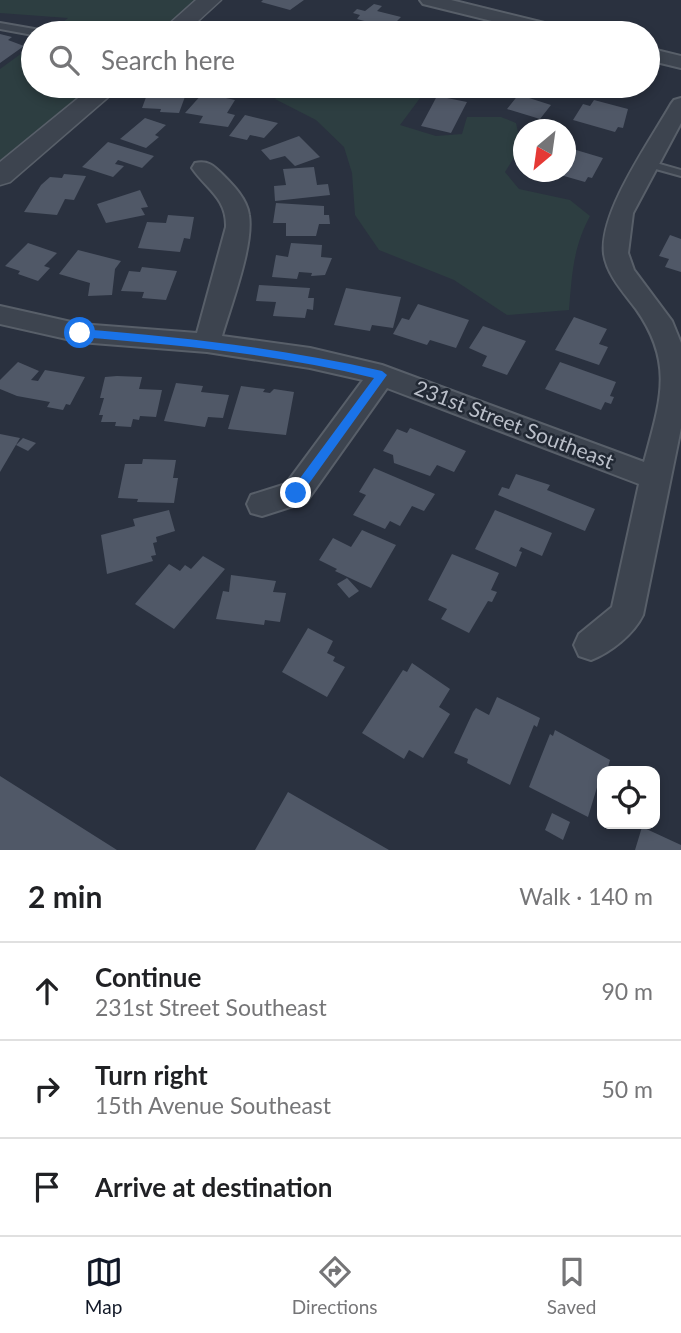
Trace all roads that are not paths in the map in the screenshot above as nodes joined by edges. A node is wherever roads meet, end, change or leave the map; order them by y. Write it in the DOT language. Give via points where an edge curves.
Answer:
graph roads {
  1 [pos="210,0"];
  2 [pos="429,0"];
  3 [pos="185,21"];
  4 [pos="514,21"];
  5 [pos="0,26"];
  6 [pos="21,30"];
  7 [pos="660,57"];
  8 [pos="681,62"];
  9 [pos="94,98"];
  10 [pos="679,113"];
  11 [pos="649,164"];
  12 [pos="203,168"];
  13 [pos="681,173"];
  14 [pos="0,176"];
  15 [pos="2,318"];
  16 [pos="206,343"];
  17 [pos="382,375"];
  18 [pos="655,478"];
  19 [pos="262,504"];
  20 [pos="591,645"];
  1 -- 3 [label="street"];
  2 -- 4 [label="street"];
  5 -- 6 [label="lane"];
  7 -- 8 [label="street"];
  9 -- 14 [label="street"];
  10 -- 11 [label="street"];
  11 -- 13 [label="lane"];
  11 -- 18 [label="street" via="621,213 616,253 622,272 663,328 673,358 675,395"];
  12 -- 16 [label="street" via="230,198 238,217"];
  15 -- 16 [label="street, 231st Street Southeast" via="80,333"];
  16 -- 17 [label="street, 231st Street Southeast" via="310,358"];
  17 -- 18 [label="street, 231st Street Southeast"];
  17 -- 19 [label="street" via="296,493"];
  18 -- 20 [label="street" via="627,615"];
}
